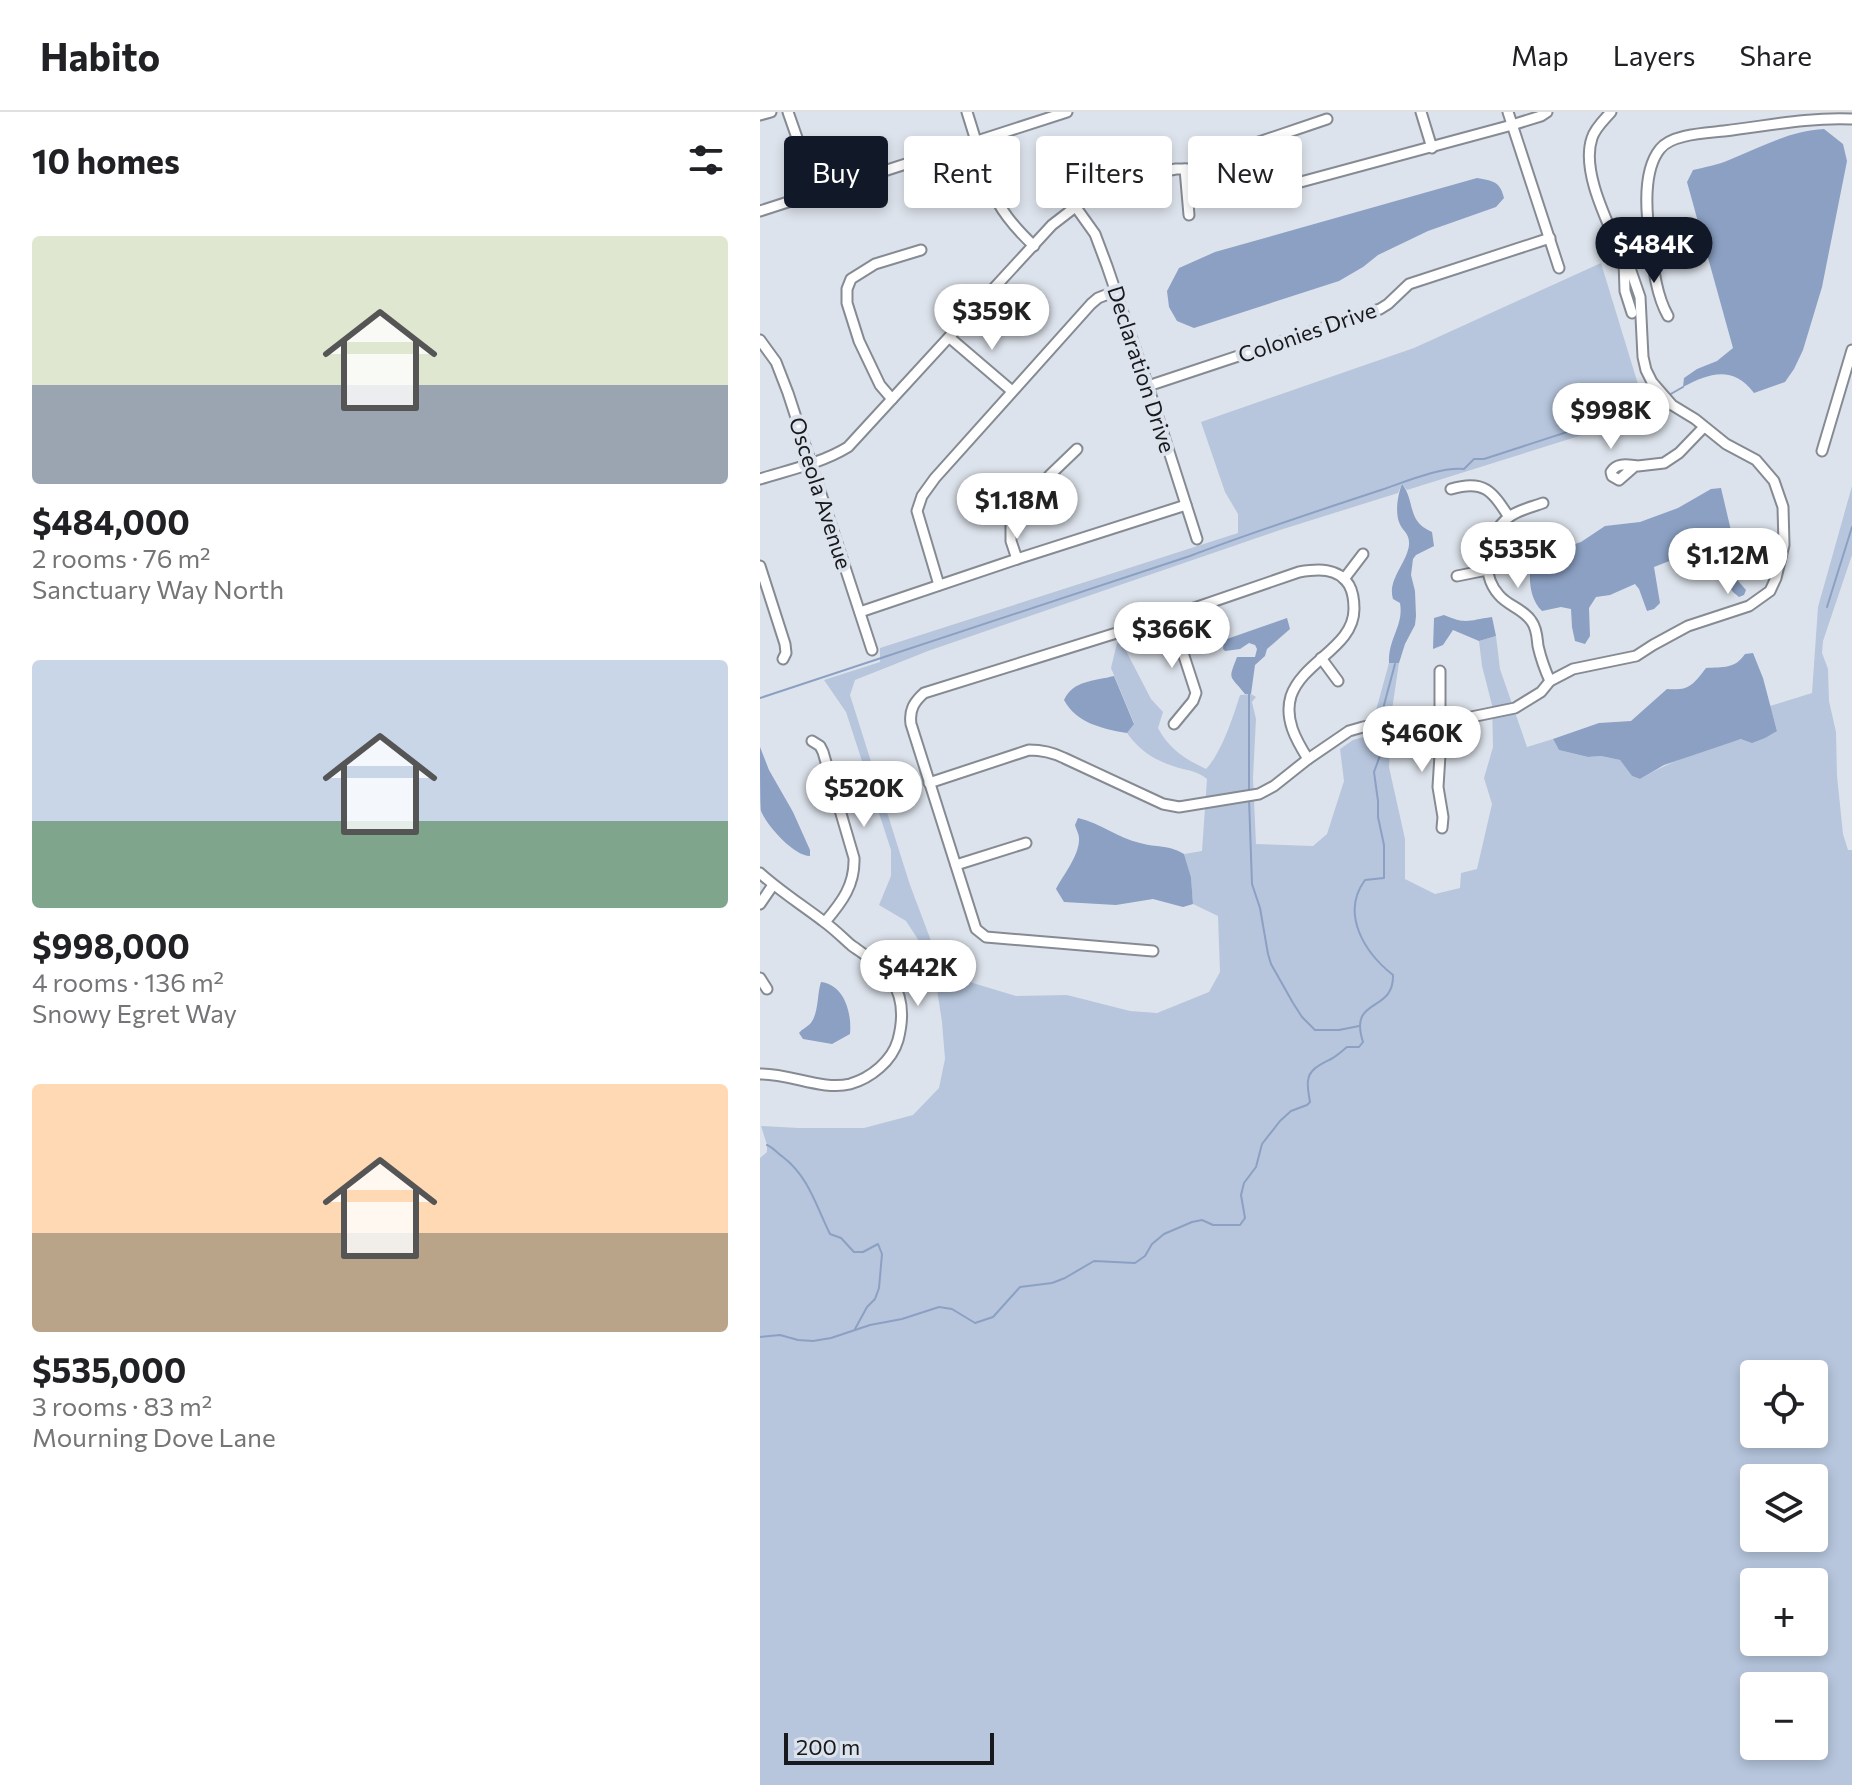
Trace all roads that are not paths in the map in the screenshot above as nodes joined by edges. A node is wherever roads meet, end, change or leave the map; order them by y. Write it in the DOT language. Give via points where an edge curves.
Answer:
graph roads {
  1 [pos="771,112"];
  2 [pos="788,112"];
  3 [pos="967,112"];
  4 [pos="1067,112"];
  5 [pos="1421,112"];
  6 [pos="1508,112"];
  7 [pos="1547,112"];
  8 [pos="1611,112"];
  9 [pos="1776,112"];
  10 [pos="760,115"];
  11 [pos="1327,119"];
  12 [pos="1852,119"];
  13 [pos="1779,123"];
  14 [pos="1512,125"];
  15 [pos="796,136"];
  16 [pos="974,136"];
  17 [pos="992,136"];
  18 [pos="1272,136"];
  19 [pos="1432,148"];
  20 [pos="1185,169"];
  21 [pos="1172,171"];
  22 [pos="1302,182"];
  23 [pos="784,203"];
  24 [pos="1000,208"];
  25 [pos="1073,208"];
  26 [pos="1076,208"];
  27 [pos="760,211"];
  28 [pos="1189,215"];
  29 [pos="1550,238"];
  30 [pos="1034,246"];
  31 [pos="921,250"];
  32 [pos="1624,261"];
  33 [pos="1559,268"];
  34 [pos="1116,291"];
  35 [pos="1668,316"];
  36 [pos="1641,324"];
  37 [pos="950,338"];
  38 [pos="760,340"];
  39 [pos="1852,350"];
  40 [pos="1148,386"];
  41 [pos="1012,391"];
  42 [pos="892,399"];
  43 [pos="1704,427"];
  44 [pos="1077,449"];
  45 [pos="1822,451"];
  46 [pos="811,463"];
  47 [pos="1635,466"];
  48 [pos="760,479"];
  49 [pos="1451,489"];
  50 [pos="1543,503"];
  51 [pos="1186,505"];
  52 [pos="1509,517"];
  53 [pos="1197,539"];
  54 [pos="1363,554"];
  55 [pos="1017,559"];
  56 [pos="760,566"];
  57 [pos="1487,570"];
  58 [pos="1457,576"];
  59 [pos="1344,579"];
  60 [pos="939,585"];
  61 [pos="860,612"];
  62 [pos="1171,616"];
  63 [pos="872,650"];
  64 [pos="1321,658"];
  65 [pos="783,659"];
  66 [pos="1440,671"];
  67 [pos="1338,681"];
  68 [pos="1550,681"];
  69 [pos="1442,723"];
  70 [pos="1174,724"];
  71 [pos="812,741"];
  72 [pos="1308,759"];
  73 [pos="929,783"];
  74 [pos="1442,828"];
  75 [pos="1026,843"];
  76 [pos="956,865"];
  77 [pos="760,873"];
  78 [pos="773,885"];
  79 [pos="760,904"];
  80 [pos="825,922"];
  81 [pos="1153,951"];
  82 [pos="760,978"];
  83 [pos="767,989"];
  84 [pos="760,1074"];
  1 -- 10 [label="street"];
  2 -- 15 [label="street"];
  3 -- 16 [label="street"];
  4 -- 17 [label="street"];
  5 -- 19 [label="street"];
  6 -- 14 [label="street"];
  7 -- 14 [label="street"];
  8 -- 32 [label="street" via="1592,135 1589,152 1600,203"];
  9 -- 13 [label="street"];
  11 -- 18 [label="street"];
  12 -- 13 [label="street"];
  13 -- 35 [label="street" via="1699,133 1658,150 1646,190 1648,229"];
  14 -- 19 [label="street"];
  14 -- 29 [label="street"];
  19 -- 22 [label="street"];
  20 -- 21 [label="street"];
  20 -- 28 [label="street"];
  23 -- 27 [label="street"];
  24 -- 30 [label="street"];
  25 -- 30 [label="street"];
  26 -- 34 [label="street, Declaration Drive" via="1095,234"];
  29 -- 33 [label="street"];
  29 -- 40 [label="street, Colonies Drive" via="1409,284 1380,309"];
  30 -- 37 [label="street"];
  31 -- 42 [label="street" via="875,264 851,279 846,297 874,375"];
  32 -- 36 [label="street" via="1640,297"];
  32 -- 36 [label="street" via="1625,290"];
  34 -- 40 [label="street, Declaration Drive"];
  34 -- 41 [label="street" via="1098,298"];
  36 -- 43 [label="street" via="1643,357 1652,382 1672,405"];
  37 -- 41 [label="street"];
  37 -- 42 [label="street"];
  38 -- 46 [label="street, Osceola Avenue" via="776,362"];
  39 -- 45 [label="street"];
  40 -- 51 [label="street, Declaration Drive"];
  41 -- 60 [label="street" via="918,504"];
  42 -- 46 [label="street" via="848,447"];
  43 -- 47 [label="street" via="1664,463"];
  43 -- 68 [label="street" via="1756,460 1774,481 1783,507 1784,545 1770,591 1749,606 1688,626 1636,656 1573,669"];
  44 -- 55 [label="street" via="1011,522"];
  46 -- 48 [label="street"];
  46 -- 61 [label="street, Osceola Avenue"];
  49 -- 52 [label="street" via="1485,487"];
  50 -- 52 [label="street"];
  51 -- 53 [label="street, Declaration Drive"];
  51 -- 55 [label="street"];
  52 -- 57 [label="street" via="1488,553"];
  54 -- 59 [label="street"];
  55 -- 60 [label="street"];
  56 -- 65 [label="street" via="785,644"];
  57 -- 58 [label="street"];
  57 -- 68 [label="street" via="1499,595 1532,620"];
  59 -- 62 [label="street" via="1326,570 1299,572"];
  59 -- 64 [label="street" via="1352,588 1354,617 1341,640"];
  60 -- 61 [label="street"];
  61 -- 63 [label="street, Osceola Avenue"];
  62 -- 70 [label="street" via="1196,693"];
  62 -- 73 [label="street" via="924,693 910,716"];
  64 -- 67 [label="street"];
  64 -- 72 [label="street" via="1299,681 1288,714"];
  66 -- 69 [label="street"];
  68 -- 69 [label="street" via="1515,708"];
  69 -- 72 [label="street" via="1377,724 1349,731"];
  69 -- 74 [label="street"];
  71 -- 80 [label="street" via="823,752 854,858 847,894"];
  72 -- 73 [label="street" via="1259,794 1179,807 1039,750"];
  73 -- 76 [label="street"];
  75 -- 76 [label="street"];
  76 -- 81 [label="street" via="976,929 986,937"];
  77 -- 78 [label="street"];
  78 -- 79 [label="street"];
  78 -- 80 [label="street"];
  80 -- 84 [label="street" via="892,981 901,1009 896,1047 878,1070 849,1084"];
  82 -- 83 [label="street"];
}
